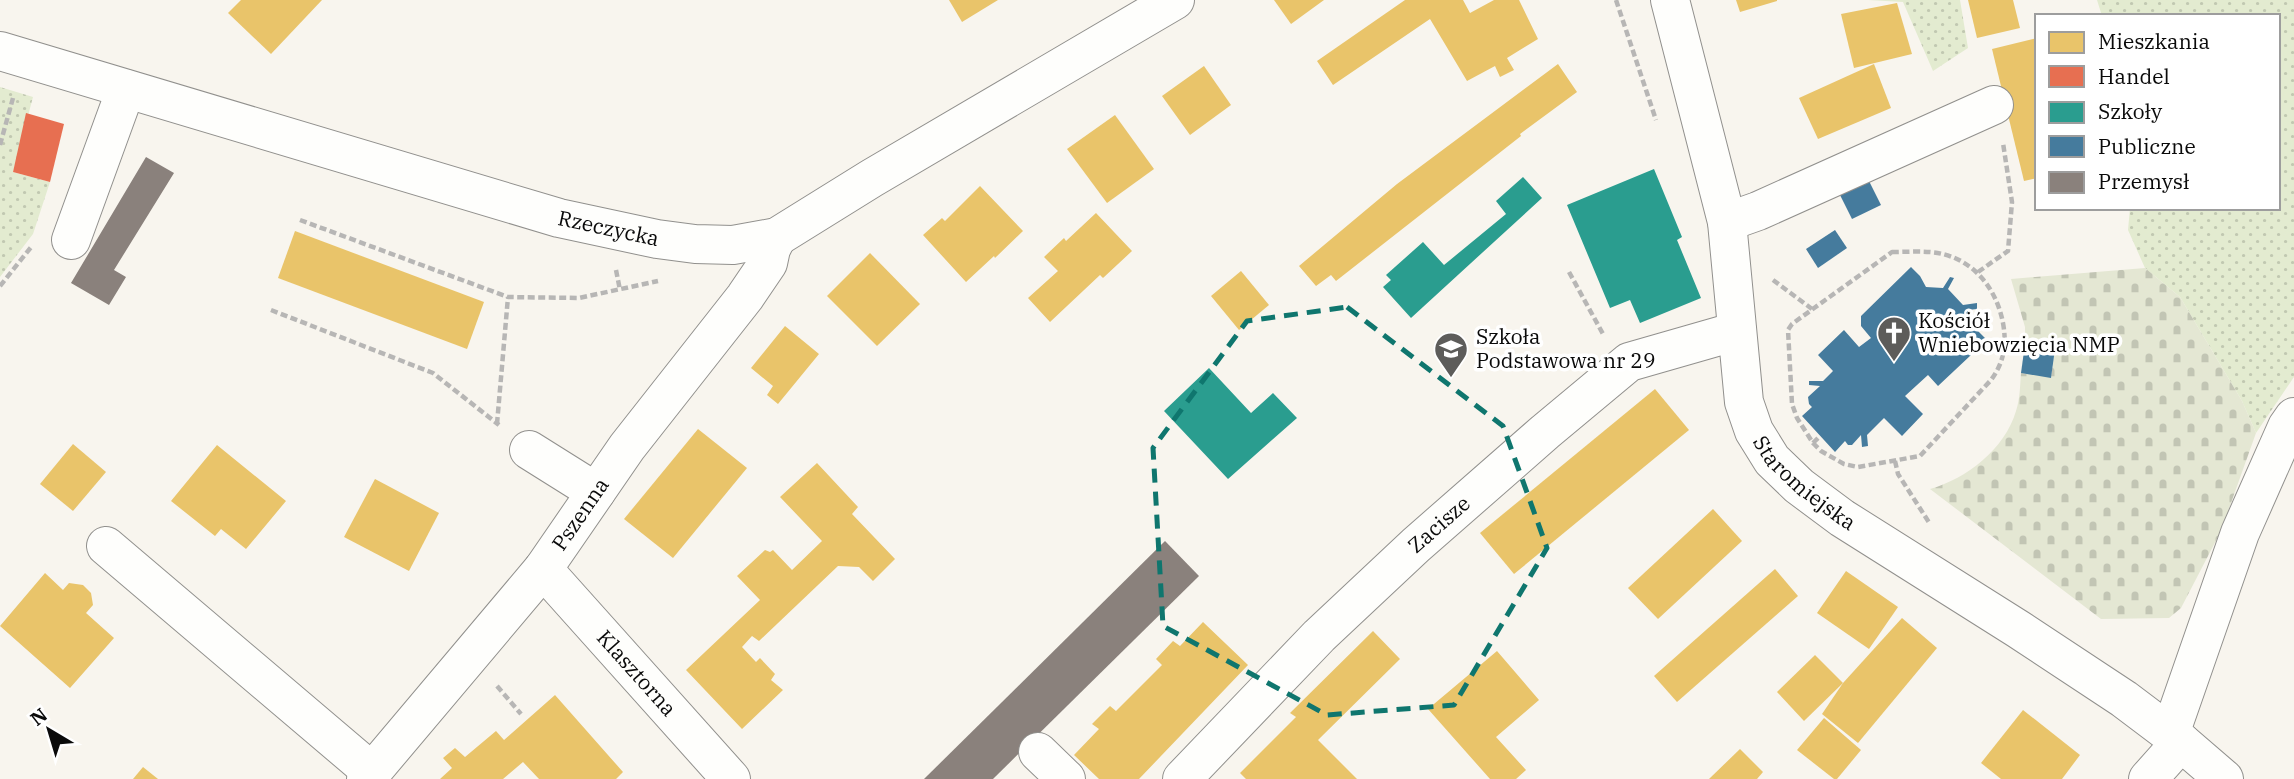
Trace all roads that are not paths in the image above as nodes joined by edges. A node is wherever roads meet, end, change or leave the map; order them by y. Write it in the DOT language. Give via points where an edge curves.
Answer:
graph roads {
  1 [pos="1175,0"];
  2 [pos="1670,0"];
  3 [pos="0,51"];
  4 [pos="126,89"];
  5 [pos="1994,104"];
  6 [pos="1727,222"];
  7 [pos="777,237"];
  8 [pos="71,240"];
  9 [pos="1737,331"];
  10 [pos="2294,416"];
  11 [pos="529,450"];
  12 [pos="596,492"];
  13 [pos="106,546"];
  14 [pos="543,569"];
  15 [pos="2175,738"];
  16 [pos="1038,752"];
  17 [pos="369,776"];
  18 [pos="730,779"];
  19 [pos="1066,779"];
  20 [pos="1182,779"];
  21 [pos="2148,779"];
  22 [pos="2224,779"];
  1 -- 7 [label="street, Rzeczycka"];
  2 -- 6 [label="street, Staromiejska"];
  3 -- 4 [label="street, Rzeczycka"];
  4 -- 7 [label="street, Rzeczycka" via="559,218 695,244 733,245"];
  4 -- 8 [label="street"];
  5 -- 6 [label="street"];
  6 -- 9 [label="street, Staromiejska"];
  7 -- 12 [label="street, Pszenna" via="768,263 745,297"];
  9 -- 15 [label="street, Staromiejska" via="1748,417 1772,460 1793,481 1860,530 2114,692"];
  9 -- 20 [label="street, Zacisze" via="1629,362 1416,545 1319,636"];
  10 -- 15 [label="street" via="2240,533"];
  11 -- 12 [label="street"];
  12 -- 14 [label="street, Pszenna"];
  13 -- 17 [label="street"];
  14 -- 17 [label="street, Pszenna"];
  14 -- 18 [label="street, Klasztorna"];
  15 -- 21 [label="street"];
  15 -- 22 [label="street, Staromiejska"];
  16 -- 19 [label="street"];
}
